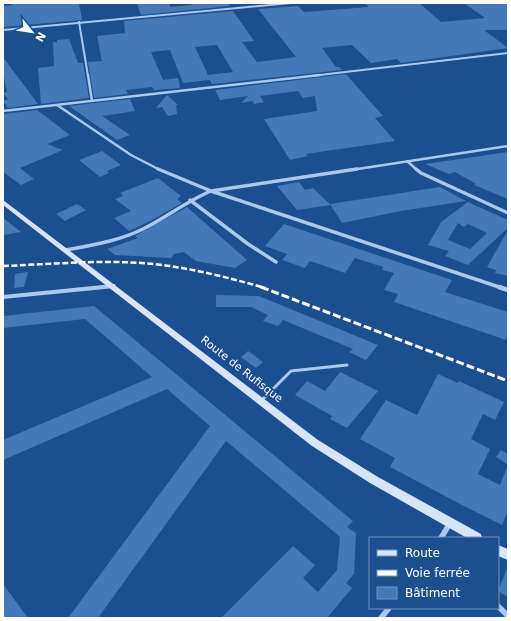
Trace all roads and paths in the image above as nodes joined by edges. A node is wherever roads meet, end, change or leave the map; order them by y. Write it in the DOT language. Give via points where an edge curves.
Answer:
graph roads {
  1 [pos="291,3"];
  2 [pos="79,22"];
  3 [pos="3,30"];
  4 [pos="508,53"];
  5 [pos="92,101"];
  6 [pos="57,105"];
  7 [pos="3,111"];
  8 [pos="508,146"];
  9 [pos="407,161"];
  10 [pos="210,191"];
  11 [pos="190,200"];
  12 [pos="3,202"];
  13 [pos="508,213"];
  14 [pos="66,250"];
  15 [pos="276,262"];
  16 [pos="113,286"];
  17 [pos="508,290"];
  18 [pos="3,297"];
  19 [pos="348,365"];
  20 [pos="261,400"];
  21 [pos="450,523"];
  22 [pos="442,537"];
  23 [pos="475,537"];
  24 [pos="499,550"];
  25 [pos="508,555"];
  26 [pos="499,607"];
  27 [pos="388,609"];
  28 [pos="508,616"];
  29 [pos="381,618"];
  1 -- 2 [label="street"];
  2 -- 3 [label="street"];
  2 -- 5 [label="street"];
  4 -- 5 [label="street"];
  5 -- 6 [label="street"];
  6 -- 7 [label="street"];
  6 -- 10 [label="street" via="131,156"];
  8 -- 9 [label="street"];
  9 -- 10 [label="street"];
  9 -- 13 [label="street" via="421,173"];
  10 -- 11 [label="street"];
  10 -- 17 [label="street"];
  11 -- 14 [label="street" via="132,234"];
  11 -- 15 [label="street"];
  12 -- 14 [label="main road, Route de Rufisque"];
  14 -- 16 [label="main road, Route de Rufisque"];
  16 -- 18 [label="street"];
  16 -- 20 [label="main road, Route de Rufisque"];
  19 -- 20 [label="lane" via="291,371"];
  20 -- 21 [label="main road, Route de Rufisque" via="315,443"];
  21 -- 22 [label="street"];
  21 -- 23 [label="main road, Route de Rufisque"];
  24 -- 25 [label="main road"];
  26 -- 28 [label="street"];
  27 -- 29 [label="street"];
}
